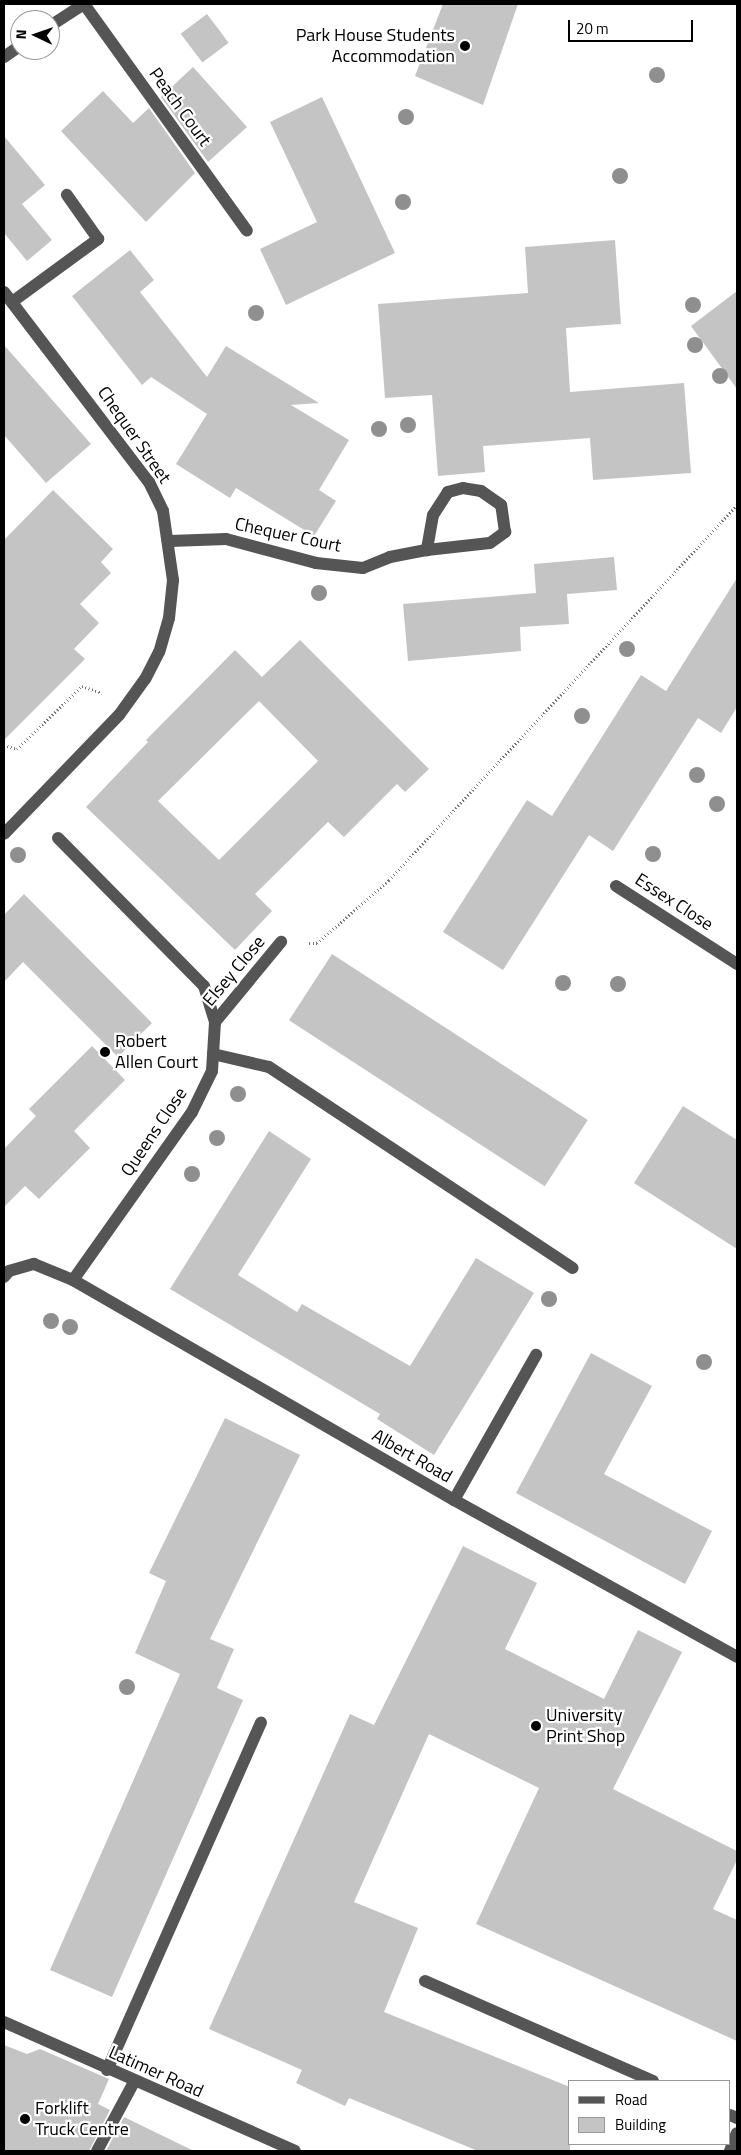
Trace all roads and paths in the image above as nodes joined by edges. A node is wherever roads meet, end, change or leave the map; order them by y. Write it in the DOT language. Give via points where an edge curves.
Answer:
graph roads {
  1 [pos="84,4"];
  2 [pos="60,20"];
  3 [pos="67,195"];
  4 [pos="247,231"];
  5 [pos="4,292"];
  6 [pos="12,302"];
  7 [pos="737,505"];
  8 [pos="170,541"];
  9 [pos="427,550"];
  10 [pos="128,702"];
  11 [pos="4,744"];
  12 [pos="4,834"];
  13 [pos="58,838"];
  14 [pos="616,886"];
  15 [pos="281,942"];
  16 [pos="737,964"];
  17 [pos="215,1022"];
  18 [pos="213,1054"];
  19 [pos="573,1268"];
  20 [pos="6,1270"];
  21 [pos="73,1280"];
  22 [pos="536,1355"];
  23 [pos="454,1500"];
  24 [pos="737,1657"];
  25 [pos="261,1723"];
  26 [pos="425,1981"];
  27 [pos="4,2022"];
  28 [pos="107,2070"];
  29 [pos="651,2080"];
  30 [pos="134,2082"];
  31 [pos="737,2133"];
  32 [pos="97,2151"];
  33 [pos="295,2151"];
  34 [pos="730,2151"];
  1 -- 2 [label="street"];
  1 -- 4 [label="street, Peach Court"];
  3 -- 6 [label="street" via="98,239"];
  5 -- 6 [label="street, Chequer Street"];
  6 -- 8 [label="street, Chequer Street" via="149,482 163,511"];
  7 -- 15 [label="path" via="388,880 317,943"];
  8 -- 9 [label="street, Chequer Court" via="226,539 316,563 362,568 390,557"];
  8 -- 10 [label="street, Chequer Street" via="174,580 169,618 159,652"];
  9 -- 9 [label="street, Chequer Court" via="490,543 506,532 501,505 480,491 463,488 448,492 433,514"];
  10 -- 11 [label="path" via="82,686 17,749"];
  10 -- 12 [label="street, Chequer Street" via="81,757"];
  13 -- 17 [label="street, Queens Close" via="204,986"];
  14 -- 16 [label="street, Essex Close"];
  15 -- 17 [label="street, Elsey Close"];
  17 -- 18 [label="street, Queens Close"];
  18 -- 19 [label="street" via="269,1066"];
  18 -- 21 [label="street, Queens Close" via="212,1071 192,1112"];
  20 -- 21 [label="street, Albert Road" via="34,1264"];
  21 -- 23 [label="street, Albert Road"];
  22 -- 23 [label="street"];
  23 -- 24 [label="street, Albert Road"];
  25 -- 28 [label="street"];
  26 -- 29 [label="street"];
  27 -- 28 [label="street, Latimer Road"];
  28 -- 30 [label="street, Latimer Road"];
  30 -- 32 [label="street"];
  30 -- 33 [label="street, Latimer Road"];
  31 -- 34 [label="street"];
}
